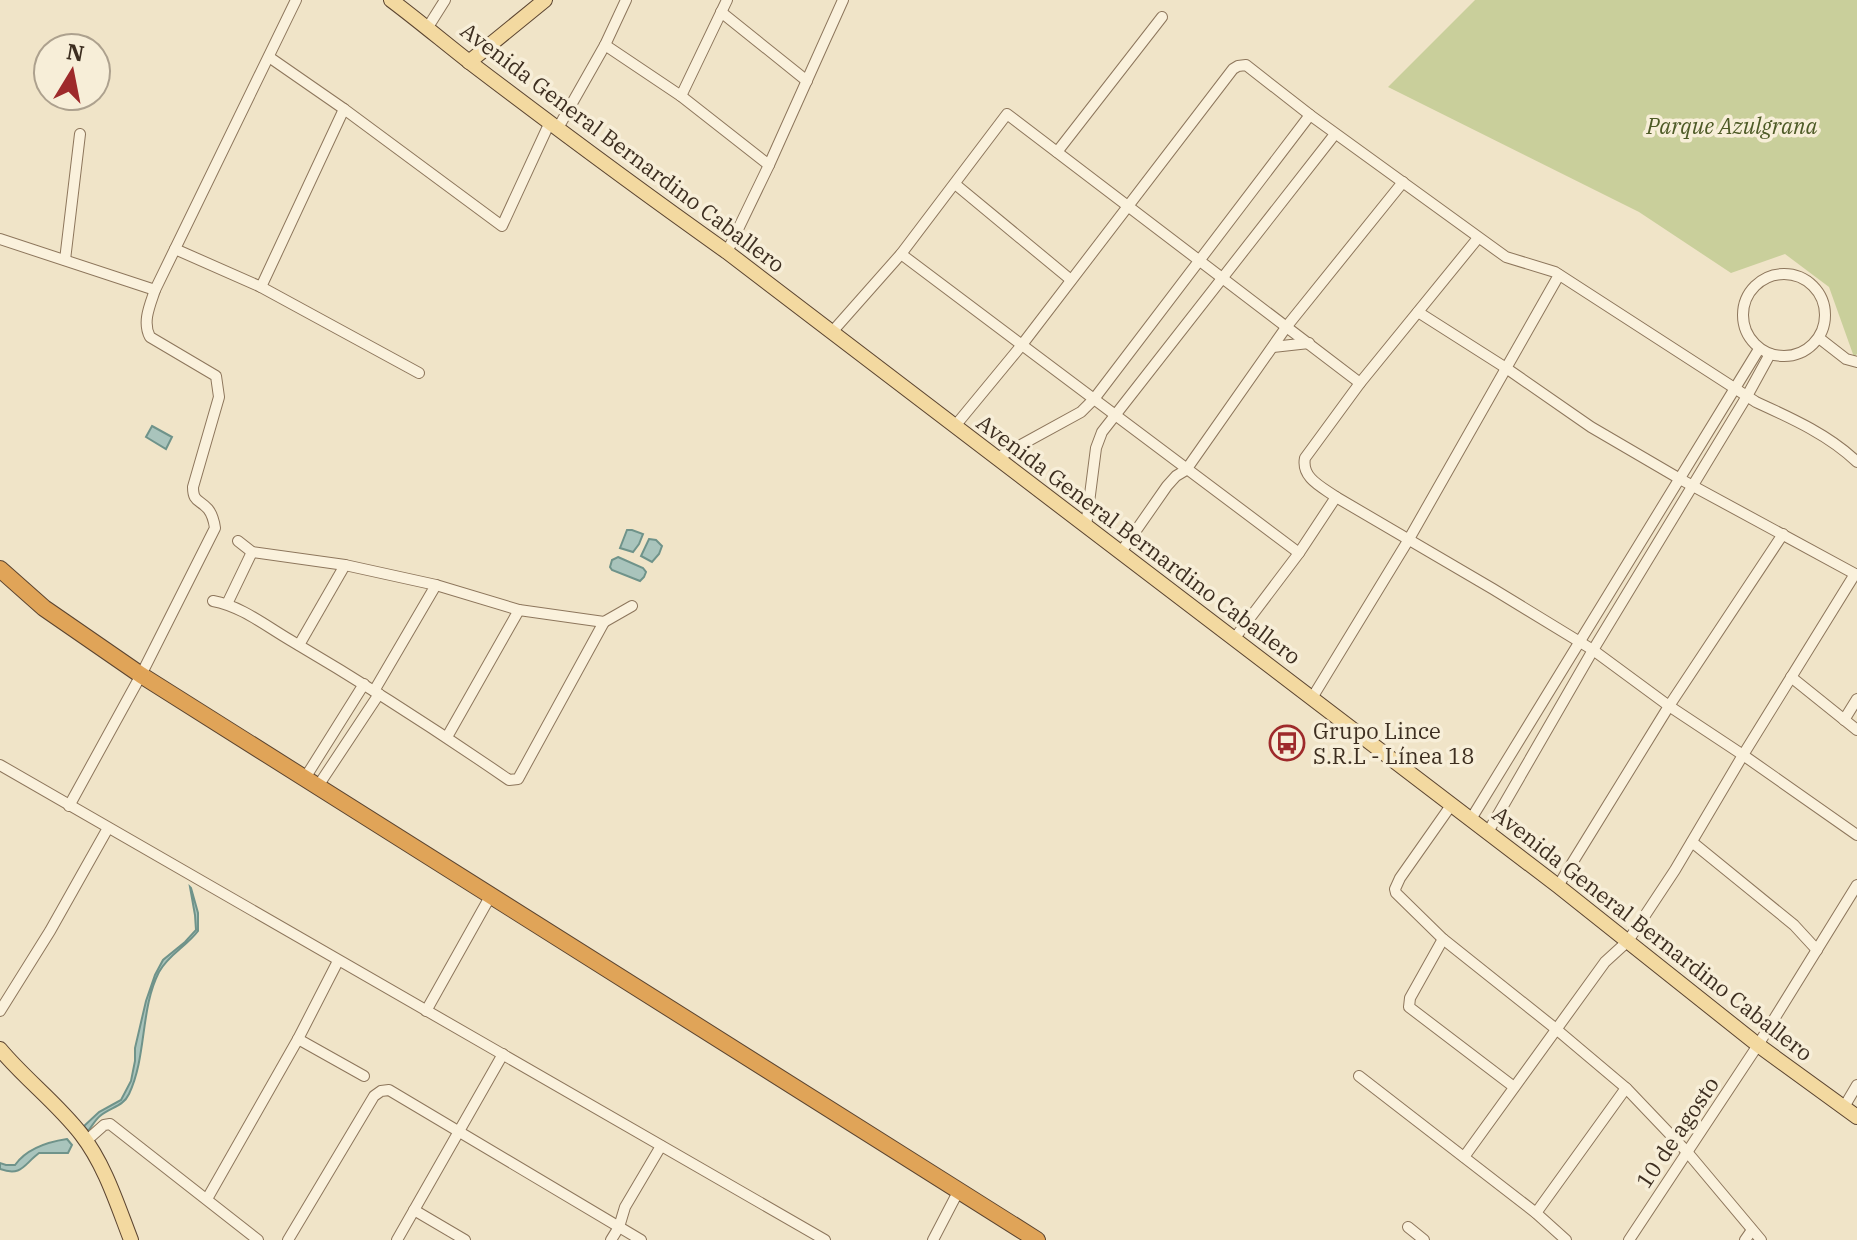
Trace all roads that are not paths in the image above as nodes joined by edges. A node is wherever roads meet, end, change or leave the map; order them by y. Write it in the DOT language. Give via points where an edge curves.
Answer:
graph roads {
  1 [pos="296,0"];
  2 [pos="391,0"];
  3 [pos="445,0"];
  4 [pos="545,0"];
  5 [pos="626,0"];
  6 [pos="727,0"];
  7 [pos="841,1"];
  8 [pos="721,12"];
  9 [pos="1162,17"];
  10 [pos="428,27"];
  11 [pos="605,45"];
  12 [pos="269,57"];
  13 [pos="469,62"];
  14 [pos="807,81"];
  15 [pos="681,96"];
  16 [pos="344,109"];
  17 [pos="1310,115"];
  18 [pos="554,125"];
  19 [pos="80,134"];
  20 [pos="1335,134"];
  21 [pos="1057,152"];
  22 [pos="769,165"];
  23 [pos="1403,182"];
  24 [pos="955,184"];
  25 [pos="1128,207"];
  26 [pos="1478,238"];
  27 [pos="0,239"];
  28 [pos="175,249"];
  29 [pos="727,252"];
  30 [pos="901,254"];
  31 [pos="65,260"];
  32 [pos="1198,260"];
  33 [pos="1559,275"];
  34 [pos="1221,278"];
  35 [pos="1071,280"];
  36 [pos="261,287"];
  37 [pos="155,290"];
  38 [pos="1418,312"];
  39 [pos="1287,326"];
  40 [pos="832,332"];
  41 [pos="1819,338"];
  42 [pos="1309,343"];
  43 [pos="1021,346"];
  44 [pos="1273,347"];
  45 [pos="1759,349"];
  46 [pos="1770,354"];
  47 [pos="1857,362"];
  48 [pos="1506,368"];
  49 [pos="419,373"];
  50 [pos="1360,383"];
  51 [pos="1735,387"];
  52 [pos="1747,396"];
  53 [pos="1094,399"];
  54 [pos="1115,414"];
  55 [pos="955,426"];
  56 [pos="997,458"];
  57 [pos="1857,462"];
  58 [pos="1186,470"];
  59 [pos="1680,479"];
  60 [pos="1693,485"];
  61 [pos="1336,497"];
  62 [pos="1086,526"];
  63 [pos="1783,534"];
  64 [pos="1409,539"];
  65 [pos="238,541"];
  66 [pos="252,552"];
  67 [pos="1121,552"];
  68 [pos="1299,553"];
  69 [pos="345,565"];
  70 [pos="0,569"];
  71 [pos="1856,575"];
  72 [pos="436,585"];
  73 [pos="213,601"];
  74 [pos="227,604"];
  75 [pos="632,606"];
  76 [pos="519,610"];
  77 [pos="604,622"];
  78 [pos="1234,639"];
  79 [pos="1580,644"];
  80 [pos="299,645"];
  81 [pos="1593,650"];
  82 [pos="141,675"];
  83 [pos="1791,677"];
  84 [pos="364,684"];
  85 [pos="376,692"];
  86 [pos="1312,698"];
  87 [pos="1857,699"];
  88 [pos="1669,706"];
  89 [pos="1844,720"];
  90 [pos="1857,730"];
  91 [pos="447,737"];
  92 [pos="1743,755"];
  93 [pos="0,765"];
  94 [pos="311,782"];
  95 [pos="1486,795"];
  96 [pos="1452,804"];
  97 [pos="1503,805"];
  98 [pos="69,806"];
  99 [pos="1471,819"];
  100 [pos="108,828"];
  101 [pos="1488,832"];
  102 [pos="1857,835"];
  103 [pos="1692,842"];
  104 [pos="1857,885"];
  105 [pos="1558,886"];
  106 [pos="491,895"];
  107 [pos="1443,939"];
  108 [pos="1628,941"];
  109 [pos="1817,950"];
  110 [pos="338,961"];
  111 [pos="0,1011"];
  112 [pos="426,1011"];
  113 [pos="1556,1029"];
  114 [pos="298,1039"];
  115 [pos="1758,1045"];
  116 [pos="0,1049"];
  117 [pos="503,1054"];
  118 [pos="364,1076"];
  119 [pos="1359,1076"];
  120 [pos="1857,1085"];
  121 [pos="1514,1087"];
  122 [pos="1626,1088"];
  123 [pos="1844,1107"];
  124 [pos="1857,1117"];
  125 [pos="458,1131"];
  126 [pos="84,1138"];
  127 [pos="661,1146"];
  128 [pos="1688,1153"];
  129 [pos="1464,1157"];
  130 [pos="959,1190"];
  131 [pos="207,1199"];
  132 [pos="414,1210"];
  133 [pos="1536,1213"];
  134 [pos="619,1227"];
  135 [pos="1408,1227"];
  136 [pos="1752,1230"];
  137 [pos="131,1240"];
  138 [pos="258,1240"];
  139 [pos="288,1240"];
  140 [pos="397,1240"];
  141 [pos="465,1240"];
  142 [pos="611,1240"];
  143 [pos="641,1240"];
  144 [pos="824,1240"];
  145 [pos="933,1240"];
  146 [pos="1037,1240"];
  147 [pos="1424,1240"];
  148 [pos="1566,1240"];
  149 [pos="1629,1240"];
  150 [pos="1745,1240"];
  151 [pos="1761,1240"];
  1 -- 12 [label="street"];
  2 -- 10 [label="main road, Avenida General Bernardino Caballero"];
  3 -- 10 [label="street"];
  4 -- 13 [label="main road"];
  5 -- 11 [label="street"];
  6 -- 8 [label="street"];
  7 -- 14 [label="street"];
  8 -- 14 [label="street"];
  8 -- 15 [label="street"];
  9 -- 21 [label="street"];
  10 -- 13 [label="main road, Avenida General Bernardino Caballero"];
  11 -- 15 [label="street"];
  11 -- 18 [label="street"];
  12 -- 16 [label="street"];
  12 -- 28 [label="street"];
  13 -- 18 [label="main road, Avenida General Bernardino Caballero"];
  14 -- 22 [label="street"];
  15 -- 22 [label="street"];
  16 -- 18 [label="street" via="502,226"];
  16 -- 36 [label="street"];
  17 -- 20 [label="street"];
  17 -- 25 [label="street" via="1246,65 1238,66"];
  17 -- 32 [label="street"];
  18 -- 29 [label="main road, Avenida General Bernardino Caballero"];
  19 -- 31 [label="street"];
  20 -- 23 [label="street"];
  20 -- 34 [label="street"];
  21 -- 24 [label="street" via="1007,114"];
  21 -- 25 [label="street"];
  22 -- 29 [label="street"];
  23 -- 26 [label="street"];
  23 -- 39 [label="street"];
  24 -- 30 [label="street"];
  24 -- 35 [label="street"];
  25 -- 32 [label="street"];
  25 -- 35 [label="street"];
  26 -- 33 [label="street" via="1506,257"];
  26 -- 38 [label="street"];
  27 -- 31 [label="street"];
  28 -- 36 [label="street"];
  28 -- 37 [label="street"];
  29 -- 40 [label="main road, Avenida General Bernardino Caballero"];
  30 -- 40 [label="street"];
  30 -- 43 [label="street"];
  31 -- 37 [label="street"];
  32 -- 34 [label="street"];
  32 -- 53 [label="street"];
  33 -- 48 [label="street"];
  33 -- 51 [label="street"];
  34 -- 39 [label="street"];
  34 -- 54 [label="street"];
  35 -- 43 [label="street"];
  36 -- 49 [label="street"];
  37 -- 82 [label="street" via="146,323 150,337 218,380 219,397 193,487 196,500 210,510 215,528"];
  38 -- 48 [label="street"];
  38 -- 50 [label="street"];
  39 -- 42 [label="street"];
  39 -- 44 [label="street"];
  40 -- 55 [label="main road, Avenida General Bernardino Caballero"];
  41 -- 45 [label="street" via="1826,312 1815,287 1798,276 1772,275 1751,290 1742,315 1744,328"];
  41 -- 46 [label="street" via="1797,355"];
  41 -- 47 [label="street"];
  42 -- 44 [label="street"];
  42 -- 50 [label="street"];
  43 -- 53 [label="street"];
  43 -- 55 [label="street"];
  44 -- 58 [label="street"];
  45 -- 46 [label="street"];
  45 -- 51 [label="street"];
  46 -- 52 [label="street"];
  48 -- 59 [label="street" via="1591,427"];
  48 -- 64 [label="street"];
  50 -- 61 [label="street" via="1305,458 1312,480"];
  51 -- 52 [label="street"];
  51 -- 59 [label="street"];
  52 -- 57 [label="street" via="1790,417"];
  52 -- 60 [label="street"];
  53 -- 54 [label="street"];
  53 -- 56 [label="street" via="1081,412"];
  54 -- 58 [label="street"];
  54 -- 62 [label="street" via="1096,448"];
  55 -- 56 [label="main road, Avenida General Bernardino Caballero"];
  56 -- 62 [label="main road, Avenida General Bernardino Caballero"];
  58 -- 67 [label="street" via="1167,486"];
  58 -- 68 [label="street"];
  59 -- 60 [label="street"];
  59 -- 79 [label="street"];
  60 -- 63 [label="street"];
  60 -- 81 [label="street"];
  61 -- 64 [label="street"];
  61 -- 68 [label="street"];
  62 -- 67 [label="main road, Avenida General Bernardino Caballero"];
  63 -- 71 [label="street"];
  63 -- 88 [label="street"];
  64 -- 79 [label="street"];
  64 -- 86 [label="street"];
  65 -- 66 [label="street"];
  66 -- 69 [label="street"];
  66 -- 74 [label="street"];
  67 -- 78 [label="main road, Avenida General Bernardino Caballero"];
  68 -- 78 [label="street"];
  69 -- 72 [label="street"];
  69 -- 80 [label="street"];
  70 -- 82 [label="highway" via="56,617"];
  71 -- 83 [label="street"];
  72 -- 76 [label="street"];
  72 -- 85 [label="street"];
  73 -- 74 [label="street"];
  74 -- 80 [label="street"];
  75 -- 77 [label="street"];
  76 -- 77 [label="street"];
  76 -- 91 [label="street"];
  77 -- 91 [label="street" via="518,779 509,780"];
  78 -- 86 [label="main road, Avenida General Bernardino Caballero"];
  79 -- 81 [label="street"];
  79 -- 95 [label="street"];
  80 -- 84 [label="street"];
  81 -- 88 [label="street"];
  81 -- 97 [label="street"];
  82 -- 94 [label="highway"];
  82 -- 98 [label="street"];
  83 -- 89 [label="street"];
  83 -- 92 [label="street"];
  84 -- 85 [label="street"];
  84 -- 94 [label="street"];
  85 -- 91 [label="street"];
  85 -- 94 [label="street"];
  86 -- 96 [label="main road, Avenida General Bernardino Caballero"];
  87 -- 89 [label="street"];
  88 -- 92 [label="street"];
  88 -- 105 [label="street"];
  89 -- 90 [label="street"];
  92 -- 102 [label="street"];
  92 -- 103 [label="street"];
  93 -- 98 [label="street"];
  94 -- 106 [label="highway"];
  95 -- 97 [label="street"];
  95 -- 99 [label="street"];
  96 -- 99 [label="main road, Avenida General Bernardino Caballero"];
  96 -- 107 [label="street" via="1395,889"];
  97 -- 101 [label="street"];
  98 -- 100 [label="street"];
  99 -- 101 [label="main road, Avenida General Bernardino Caballero"];
  100 -- 110 [label="street"];
  100 -- 111 [label="street"];
  101 -- 105 [label="main road, Avenida General Bernardino Caballero"];
  103 -- 108 [label="street"];
  103 -- 109 [label="street"];
  104 -- 109 [label="street, 10 de agosto"];
  105 -- 108 [label="main road, Avenida General Bernardino Caballero"];
  106 -- 112 [label="street"];
  106 -- 130 [label="highway"];
  107 -- 113 [label="street"];
  107 -- 121 [label="street" via="1409,1007"];
  108 -- 113 [label="street" via="1605,962"];
  108 -- 115 [label="main road, Avenida General Bernardino Caballero"];
  109 -- 115 [label="street, 10 de agosto"];
  110 -- 112 [label="street"];
  110 -- 114 [label="street"];
  112 -- 117 [label="street"];
  113 -- 121 [label="street"];
  113 -- 122 [label="street"];
  114 -- 118 [label="street"];
  114 -- 131 [label="street"];
  115 -- 123 [label="main road, Avenida General Bernardino Caballero"];
  115 -- 128 [label="street, 10 de agosto"];
  116 -- 126 [label="main road"];
  117 -- 125 [label="street"];
  117 -- 127 [label="street"];
  119 -- 129 [label="street"];
  120 -- 123 [label="street"];
  121 -- 129 [label="street"];
  122 -- 128 [label="street"];
  122 -- 133 [label="street"];
  123 -- 124 [label="main road, Avenida General Bernardino Caballero"];
  125 -- 132 [label="street"];
  125 -- 134 [label="street"];
  125 -- 139 [label="street" via="389,1090 381,1091"];
  126 -- 131 [label="street" via="110,1124"];
  126 -- 137 [label="main road"];
  127 -- 134 [label="street"];
  127 -- 144 [label="street"];
  128 -- 136 [label="street"];
  128 -- 149 [label="street, 10 de agosto"];
  129 -- 133 [label="street"];
  130 -- 145 [label="street"];
  130 -- 146 [label="highway"];
  131 -- 138 [label="street"];
  132 -- 140 [label="street"];
  132 -- 141 [label="street"];
  133 -- 148 [label="street"];
  134 -- 142 [label="street"];
  134 -- 143 [label="street"];
  135 -- 147 [label="street"];
  136 -- 150 [label="street"];
  136 -- 151 [label="street"];
}
